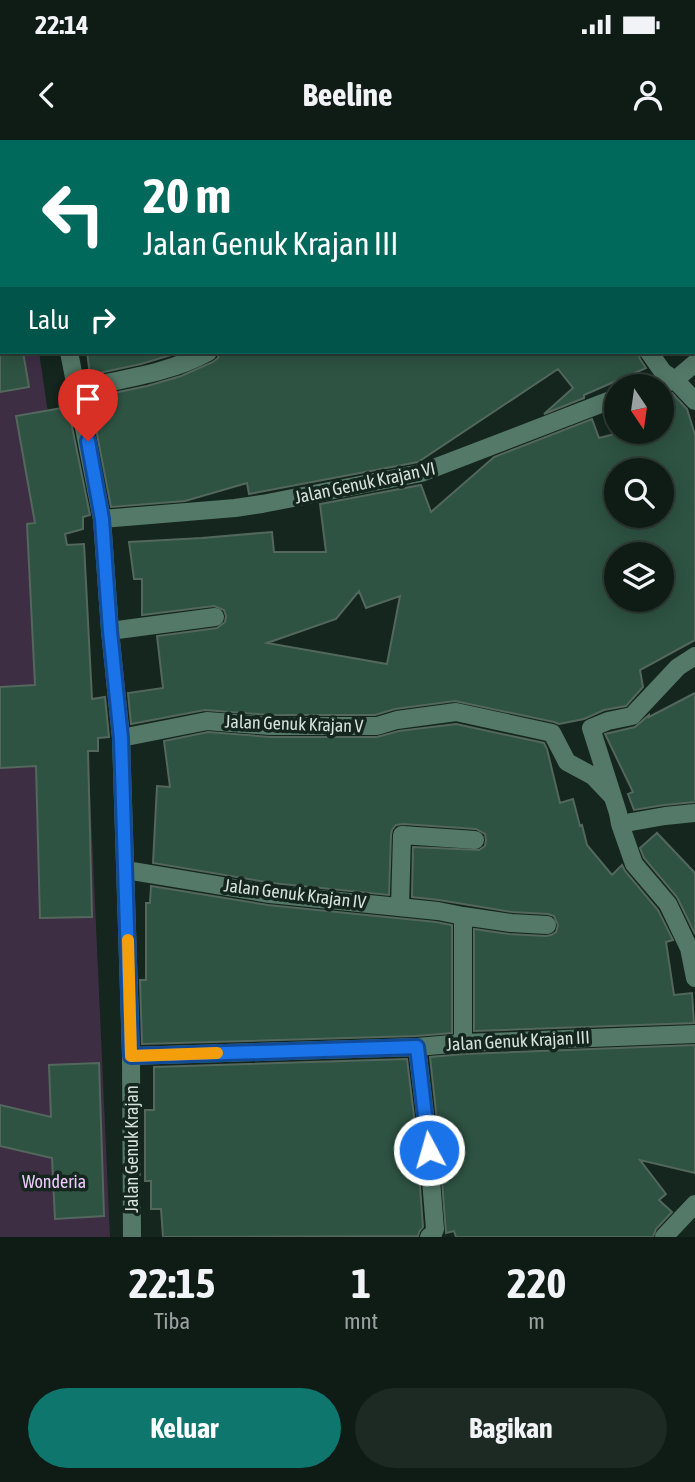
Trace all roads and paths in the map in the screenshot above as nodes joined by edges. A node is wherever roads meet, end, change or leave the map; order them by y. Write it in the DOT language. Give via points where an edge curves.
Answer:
graph roads {
  1 [pos="69,354"];
  2 [pos="204,354"];
  3 [pos="650,354"];
  4 [pos="695,363"];
  5 [pos="675,380"];
  6 [pos="78,389"];
  7 [pos="695,401"];
  8 [pos="604,403"];
  9 [pos="102,519"];
  10 [pos="215,617"];
  11 [pos="110,631"];
  12 [pos="695,656"];
  13 [pos="121,738"];
  14 [pos="612,796"];
  15 [pos="695,813"];
  16 [pos="620,824"];
  17 [pos="475,840"];
  18 [pos="126,870"];
  19 [pos="400,907"];
  20 [pos="463,916"];
  21 [pos="547,925"];
  22 [pos="692,948"];
  23 [pos="695,978"];
  24 [pos="695,1034"];
  25 [pos="463,1043"];
  26 [pos="417,1047"];
  27 [pos="131,1056"];
  28 [pos="695,1205"];
  29 [pos="132,1237"];
  30 [pos="429,1237"];
  31 [pos="664,1237"];
  1 -- 6 [label="street, Jalan Genuk Krajan"];
  2 -- 6 [label="street" via="159,371"];
  3 -- 5 [label="street"];
  4 -- 5 [label="street"];
  5 -- 7 [label="street"];
  6 -- 9 [label="street, Jalan Genuk Krajan"];
  8 -- 9 [label="street, Jalan Genuk Krajan VI" via="421,473 262,505"];
  9 -- 11 [label="street, Jalan Genuk Krajan"];
  10 -- 11 [label="street"];
  11 -- 13 [label="street, Jalan Genuk Krajan"];
  12 -- 14 [label="street" via="678,667 632,716 591,727"];
  13 -- 14 [label="street, Jalan Genuk Krajan V" via="207,721 377,726 456,712 552,733 568,762 593,776"];
  13 -- 18 [label="street, Jalan Genuk Krajan"];
  14 -- 16 [label="street"];
  15 -- 16 [label="street"];
  16 -- 22 [label="street" via="635,864 668,904"];
  17 -- 19 [label="street" via="402,835"];
  18 -- 19 [label="street, Jalan Genuk Krajan IV" via="271,894"];
  18 -- 27 [label="street, Jalan Genuk Krajan"];
  19 -- 20 [label="street, Jalan Genuk Krajan IV"];
  20 -- 21 [label="street, Jalan Genuk Krajan IV"];
  20 -- 25 [label="street"];
  22 -- 23 [label="street"];
  24 -- 25 [label="street, Jalan Genuk Krajan III"];
  25 -- 26 [label="street, Jalan Genuk Krajan III"];
  26 -- 27 [label="street, Jalan Genuk Krajan III"];
  26 -- 30 [label="street" via="435,1228"];
  27 -- 29 [label="street, Jalan Genuk Krajan"];
  28 -- 31 [label="street"];
}
